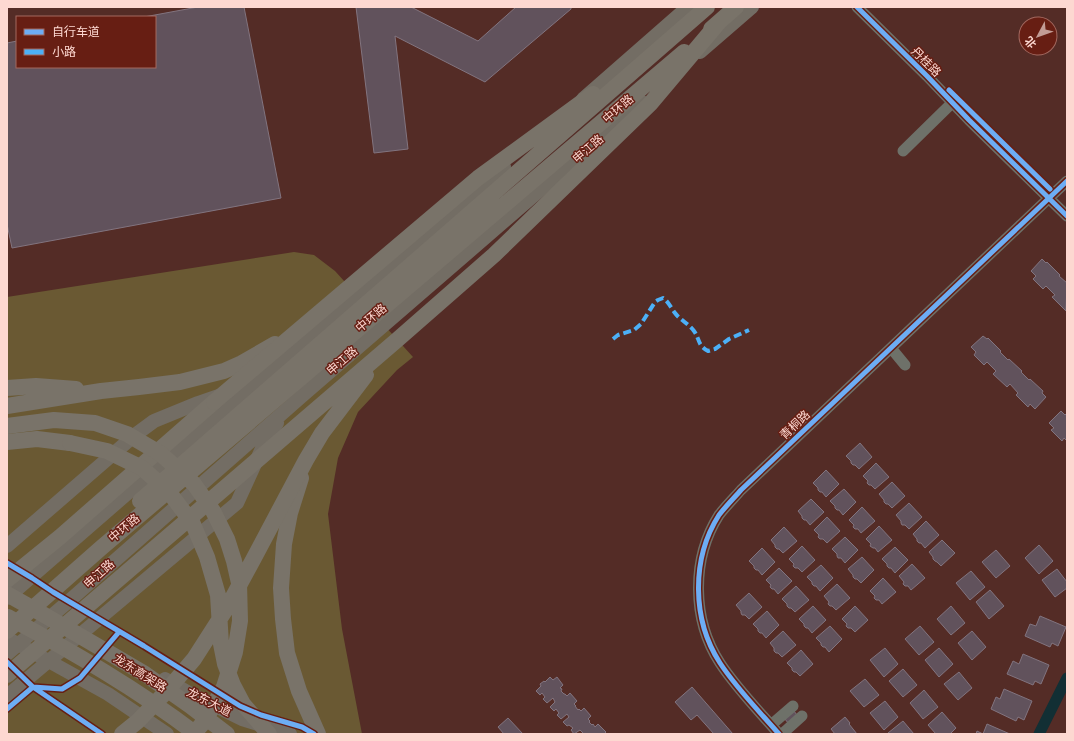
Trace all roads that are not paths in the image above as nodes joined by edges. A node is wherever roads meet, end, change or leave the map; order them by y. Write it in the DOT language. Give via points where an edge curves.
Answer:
graph roads {
  1 [pos="688,7"];
  2 [pos="707,7"];
  3 [pos="736,7"];
  4 [pos="752,7"];
  5 [pos="857,7"];
  6 [pos="866,7"];
  7 [pos="719,22"];
  8 [pos="669,40"];
  9 [pos="952,103"];
  10 [pos="903,151"];
  11 [pos="1067,181"];
  12 [pos="1052,196"];
  13 [pos="1067,206"];
  14 [pos="1067,216"];
  15 [pos="303,326"];
  16 [pos="397,340"];
  17 [pos="891,348"];
  18 [pos="905,365"];
  19 [pos="252,386"];
  20 [pos="7,388"];
  21 [pos="101,391"];
  22 [pos="303,395"];
  23 [pos="7,406"];
  24 [pos="7,426"];
  25 [pos="7,442"];
  26 [pos="306,460"];
  27 [pos="7,546"];
  28 [pos="8,591"];
  29 [pos="53,614"];
  30 [pos="7,616"];
  31 [pos="7,631"];
  32 [pos="84,632"];
  33 [pos="13,641"];
  34 [pos="7,654"];
  35 [pos="49,661"];
  36 [pos="7,675"];
  37 [pos="7,696"];
  38 [pos="793,706"];
  39 [pos="802,716"];
  40 [pos="771,725"];
  41 [pos="122,734"];
  42 [pos="167,734"];
  43 [pos="195,734"];
  44 [pos="227,734"];
  45 [pos="269,734"];
  46 [pos="290,734"];
  47 [pos="318,734"];
  48 [pos="780,734"];
  1 -- 19 [label="main road"];
  2 -- 8 [label="highway, 中环路, bridge"];
  3 -- 7 [label="highway, 中环路, bridge"];
  4 -- 22 [label="main road, 申江路"];
  5 -- 9 [label="street, 丹桂路"];
  6 -- 12 [label="street, 丹桂路"];
  7 -- 16 [label="highway, bridge" via="635,119 494,255"];
  7 -- 31 [label="highway, 中环路, bridge"];
  8 -- 15 [label="highway, bridge" via="478,178"];
  8 -- 30 [label="highway, 中环路, bridge"];
  9 -- 10 [label="street"];
  9 -- 12 [label="street, 丹桂路"];
  11 -- 12 [label="street, 青桐路"];
  12 -- 13 [label="street, 丹桂路"];
  12 -- 14 [label="street, 丹桂路"];
  12 -- 17 [label="street, 青桐路"];
  15 -- 21 [label="highway, bridge" via="259,354 224,370 180,382"];
  15 -- 28 [label="highway, bridge" via="60,537"];
  16 -- 26 [label="highway, bridge" via="341,407"];
  16 -- 36 [label="highway, bridge"];
  17 -- 18 [label="street"];
  17 -- 40 [label="street, 青桐路" via="737,494 719,516 705,546 699,579 699,600 706,635 720,663 738,688"];
  19 -- 27 [label="main road" via="198,402 154,421"];
  19 -- 28 [label="main road"];
  20 -- 21 [label="highway" via="36,386"];
  21 -- 23 [label="highway"];
  22 -- 29 [label="main road, 申江路"];
  22 -- 32 [label="main road" via="272,430 237,503"];
  24 -- 43 [label="highway, bridge" via="54,420 95,423 127,434 161,454 194,484 213,511 227,539 234,561 239,583 240,621 235,652 224,687"];
  25 -- 45 [label="highway, bridge" via="37,439 107,451 142,468 169,492 193,524 207,557 218,595 225,664 233,685 242,704"];
  26 -- 41 [label="highway, bridge" via="228,606 194,658 164,694"];
  26 -- 47 [label="highway, bridge" via="290,513 284,544 281,588 287,653 299,690"];
  28 -- 29 [label="main road, 龙东大道"];
  28 -- 44 [label="highway, 龙东高架路, bridge" via="145,674"];
  29 -- 32 [label="main road, 龙东大道"];
  29 -- 33 [label="main road, 申江路"];
  30 -- 43 [label="highway, 龙东高架路, bridge" via="135,690"];
  32 -- 35 [label="main road"];
  32 -- 46 [label="main road, 龙东大道" via="189,693 242,719"];
  33 -- 34 [label="main road, 申江路"];
  33 -- 35 [label="main road"];
  35 -- 37 [label="main road"];
  35 -- 42 [label="main road" via="108,694"];
  38 -- 40 [label="street"];
  39 -- 48 [label="street"];
  40 -- 48 [label="street, 青桐路"];
}
